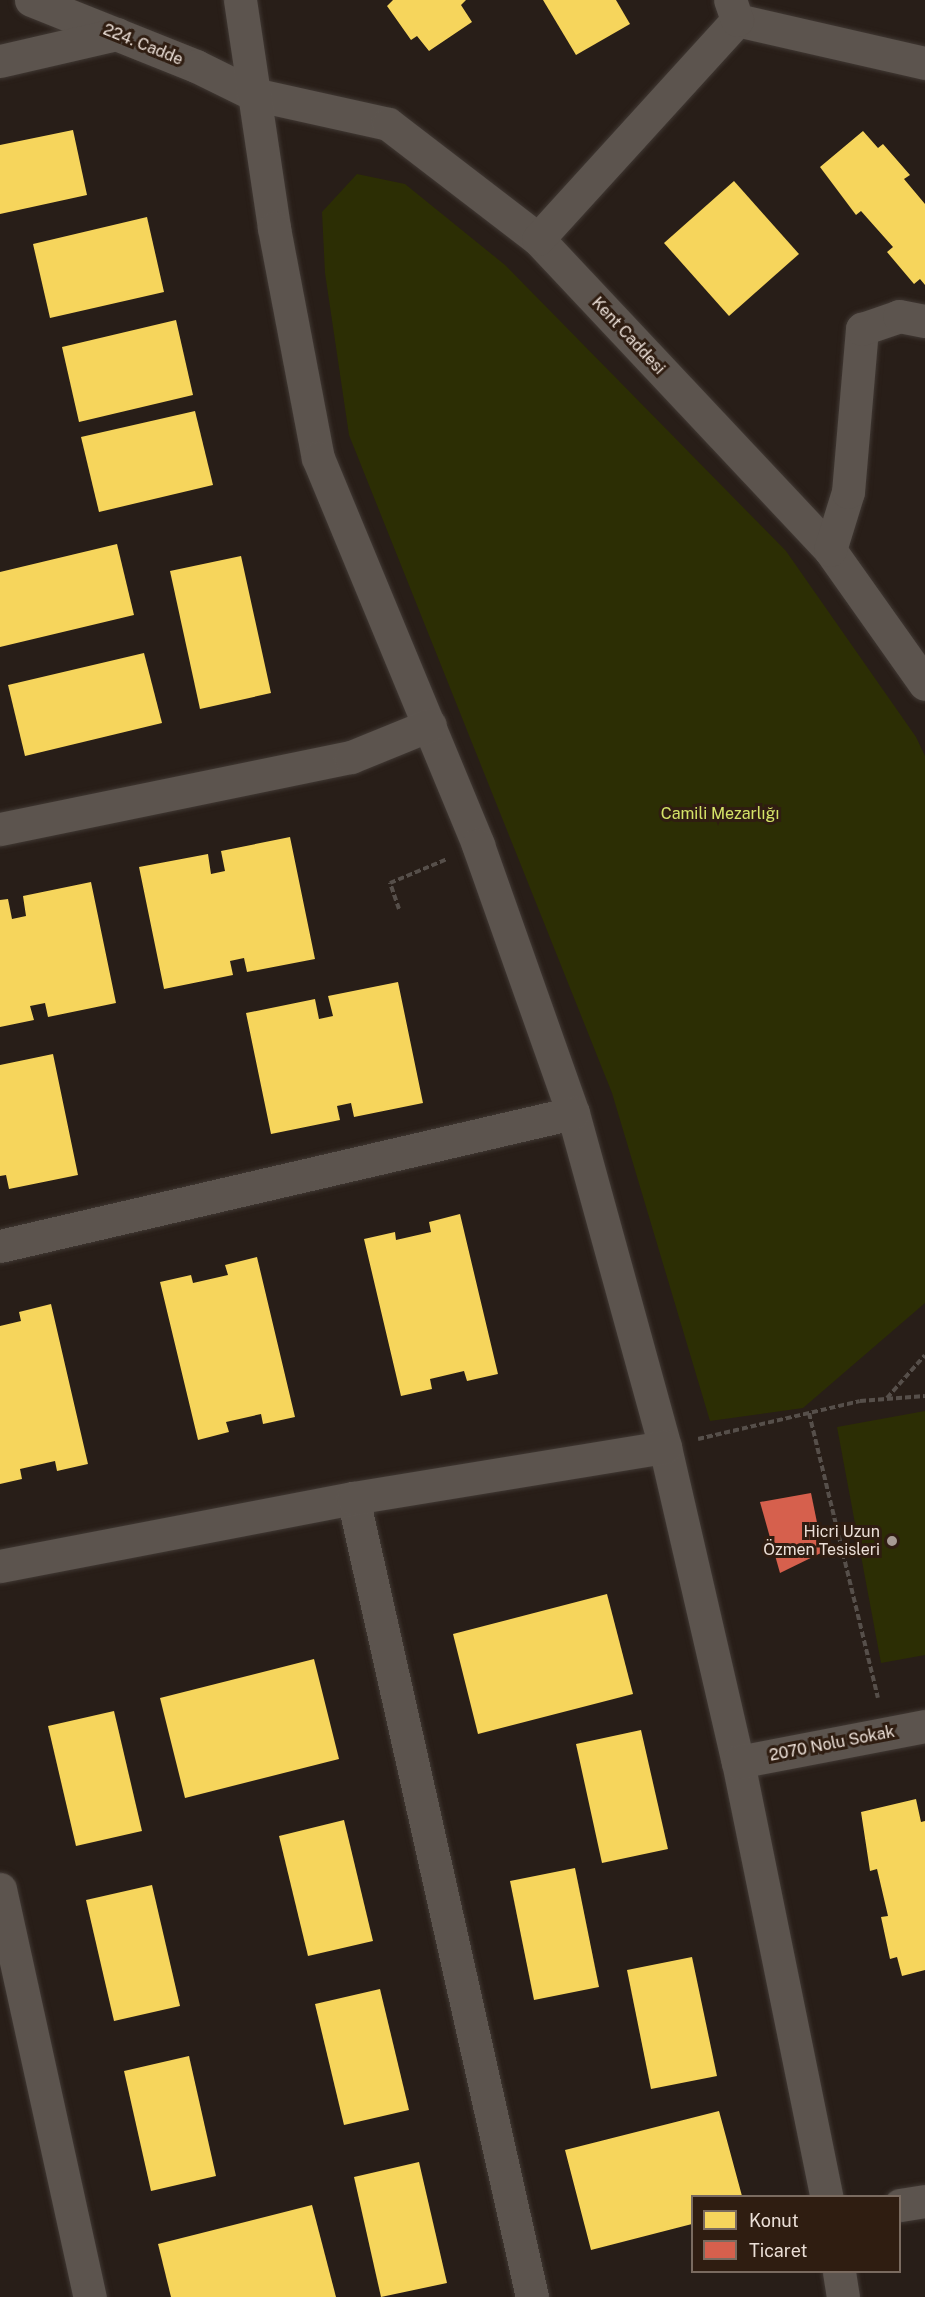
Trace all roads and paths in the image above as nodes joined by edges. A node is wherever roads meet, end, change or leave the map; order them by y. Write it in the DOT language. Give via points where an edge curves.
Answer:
graph roads {
  1 [pos="31,0"];
  2 [pos="240,0"];
  3 [pos="734,10"];
  4 [pos="117,34"];
  5 [pos="0,61"];
  6 [pos="925,63"];
  7 [pos="253,94"];
  8 [pos="538,239"];
  9 [pos="925,321"];
  10 [pos="830,550"];
  11 [pos="925,684"];
  12 [pos="430,725"];
  13 [pos="0,829"];
  14 [pos="478,845"];
  15 [pos="399,909"];
  16 [pos="573,1113"];
  17 [pos="0,1246"];
  18 [pos="925,1355"];
  19 [pos="925,1396"];
  20 [pos="887,1399"];
  21 [pos="809,1413"];
  22 [pos="665,1447"];
  23 [pos="353,1498"];
  24 [pos="0,1566"];
  25 [pos="925,1726"];
  26 [pos="887,1734"];
  27 [pos="738,1762"];
  28 [pos="0,1889"];
  29 [pos="826,2195"];
  30 [pos="925,2201"];
  31 [pos="901,2205"];
  32 [pos="839,2273"];
  33 [pos="90,2297"];
  34 [pos="532,2297"];
  35 [pos="843,2297"];
  1 -- 4 [label="street, 224. Cadde"];
  2 -- 7 [label="street"];
  3 -- 6 [label="street"];
  3 -- 8 [label="street"];
  4 -- 5 [label="street"];
  4 -- 7 [label="street, 224. Cadde"];
  7 -- 8 [label="street, Kent Caddesi" via="388,124"];
  7 -- 12 [label="street" via="318,458"];
  8 -- 10 [label="street, Kent Caddesi"];
  9 -- 10 [label="street" via="899,316 862,329 848,492"];
  10 -- 11 [label="street, Kent Caddesi"];
  12 -- 13 [label="street" via="351,757"];
  12 -- 14 [label="street"];
  14 -- 15 [label="path" via="390,883"];
  14 -- 16 [label="street"];
  16 -- 17 [label="street"];
  16 -- 22 [label="street"];
  18 -- 20 [label="path"];
  19 -- 20 [label="path"];
  20 -- 21 [label="path"];
  21 -- 22 [label="path"];
  21 -- 26 [label="path"];
  22 -- 23 [label="street"];
  22 -- 27 [label="street"];
  23 -- 24 [label="street"];
  23 -- 34 [label="street"];
  25 -- 26 [label="street, 2070 Nolu Sokak"];
  26 -- 27 [label="street, 2070 Nolu Sokak"];
  27 -- 29 [label="street"];
  28 -- 33 [label="street"];
  30 -- 31 [label="street"];
  32 -- 35 [label="street"];
}
